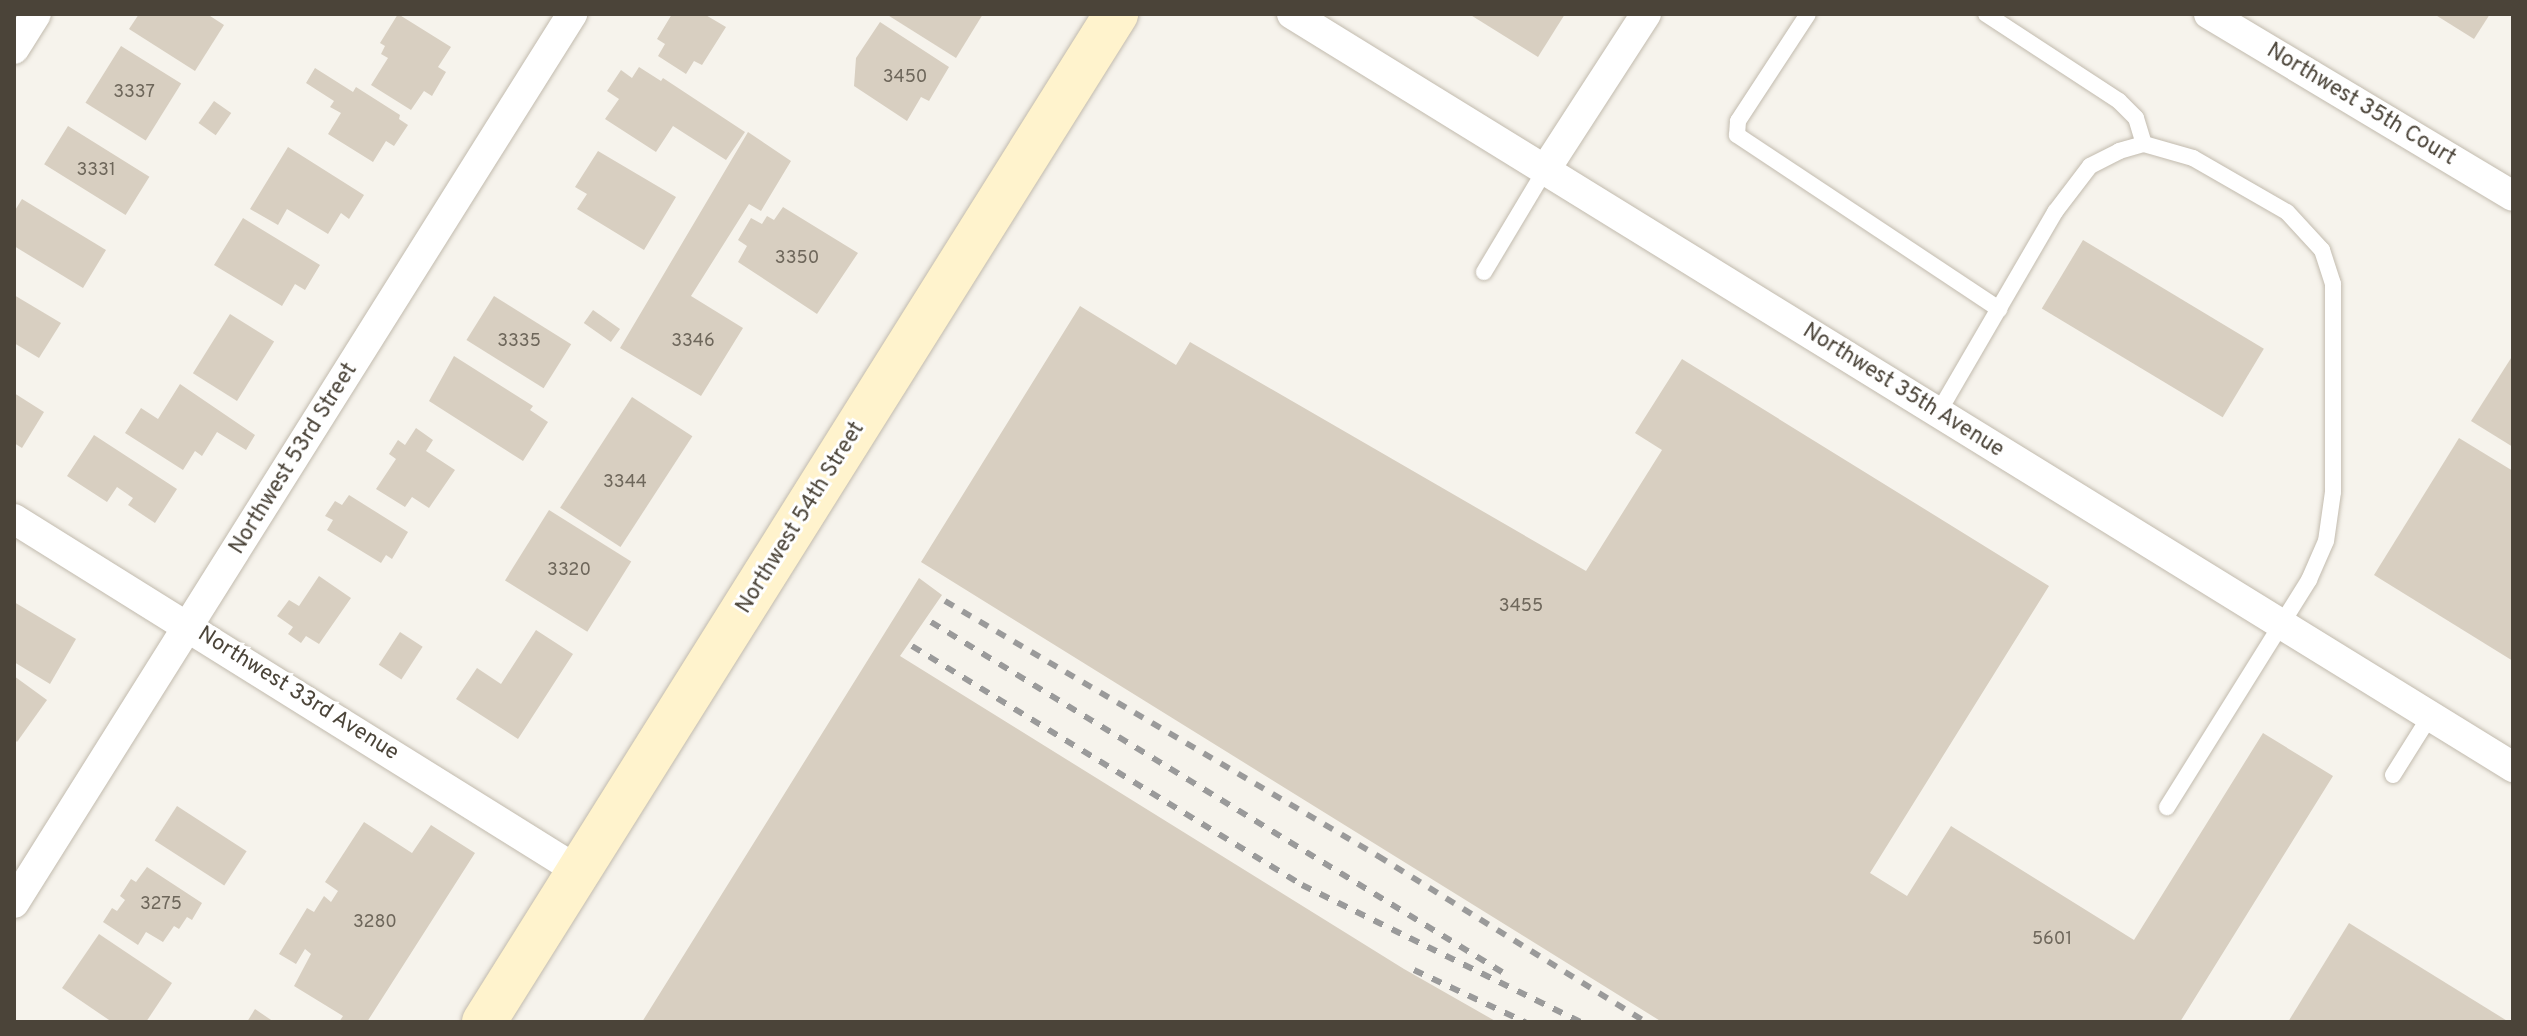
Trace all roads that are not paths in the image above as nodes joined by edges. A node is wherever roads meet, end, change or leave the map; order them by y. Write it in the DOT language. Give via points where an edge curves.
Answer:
graph roads {
  1 [pos="36,14"];
  2 [pos="572,14"];
  3 [pos="1116,14"];
  4 [pos="1292,14"];
  5 [pos="1646,14"];
  6 [pos="1808,14"];
  7 [pos="1986,14"];
  8 [pos="2209,14"];
  9 [pos="14,49"];
  10 [pos="2144,144"];
  11 [pos="1545,170"];
  12 [pos="2513,196"];
  13 [pos="1484,272"];
  14 [pos="1999,309"];
  15 [pos="1938,413"];
  16 [pos="14,519"];
  17 [pos="2282,625"];
  18 [pos="190,626"];
  19 [pos="2430,716"];
  20 [pos="2513,767"];
  21 [pos="2393,775"];
  22 [pos="2167,807"];
  23 [pos="580,872"];
  24 [pos="14,903"];
  25 [pos="484,1022"];
  1 -- 9 [label="street"];
  2 -- 18 [label="street, Northwest 53rd Street"];
  3 -- 23 [label="main road, Northwest 54th Street"];
  4 -- 11 [label="street, Northwest 35th Avenue"];
  5 -- 11 [label="street"];
  6 -- 14 [label="lane" via="1738,121 1737,135"];
  7 -- 10 [label="lane" via="2119,101 2136,118"];
  8 -- 12 [label="street, Northwest 35th Court"];
  10 -- 14 [label="lane" via="2090,166 2055,212"];
  10 -- 17 [label="lane" via="2193,158 2287,212 2322,250 2333,284 2333,492 2326,541"];
  11 -- 13 [label="lane"];
  11 -- 15 [label="street, Northwest 35th Avenue"];
  14 -- 15 [label="lane"];
  15 -- 17 [label="street, Northwest 35th Avenue"];
  16 -- 18 [label="street, Northwest 33rd Avenue"];
  17 -- 19 [label="street, Northwest 35th Avenue"];
  17 -- 22 [label="lane"];
  18 -- 23 [label="street, Northwest 33rd Avenue"];
  18 -- 24 [label="street, Northwest 53rd Street"];
  19 -- 20 [label="street, Northwest 35th Avenue"];
  19 -- 21 [label="lane"];
  23 -- 25 [label="main road, Northwest 54th Street"];
}
